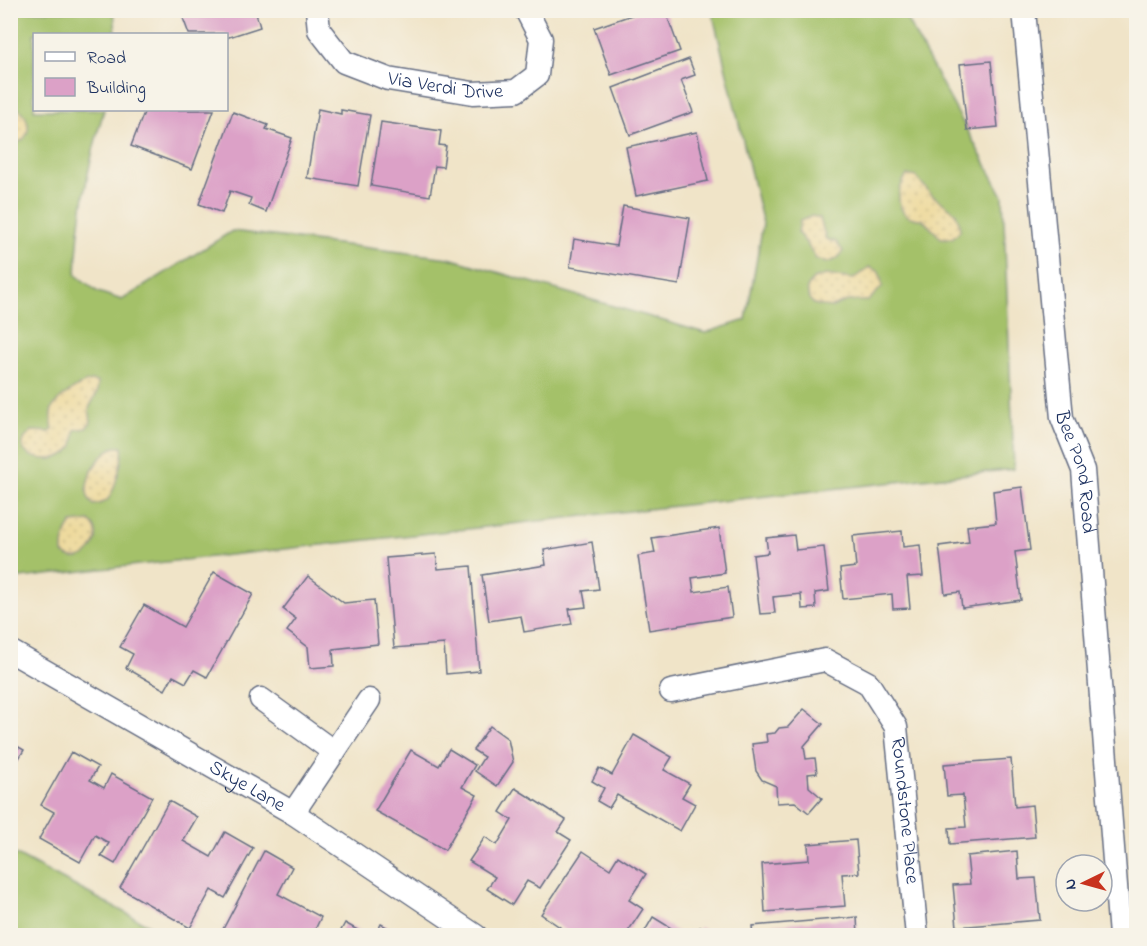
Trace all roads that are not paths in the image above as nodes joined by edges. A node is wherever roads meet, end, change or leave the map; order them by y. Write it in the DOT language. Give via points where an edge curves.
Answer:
graph roads {
  1 [pos="317,10"];
  2 [pos="526,10"];
  3 [pos="1024,10"];
  4 [pos="10,651"];
  5 [pos="671,691"];
  6 [pos="261,699"];
  7 [pos="369,700"];
  8 [pos="334,752"];
  9 [pos="293,813"];
  10 [pos="476,936"];
  11 [pos="917,936"];
  12 [pos="1120,936"];
  1 -- 2 [label="street, Via Verdi Drive" via="319,30 344,62 388,79 473,93 516,91 537,75 541,39"];
  3 -- 12 [label="street, Bee Pond Road" via="1062,418 1083,470"];
  4 -- 9 [label="street, Skye Lane"];
  5 -- 11 [label="street, Roundstone Place" via="825,660 868,683 896,727"];
  6 -- 8 [label="street"];
  7 -- 8 [label="street"];
  8 -- 9 [label="street"];
  9 -- 10 [label="street, Skye Lane"];
}
